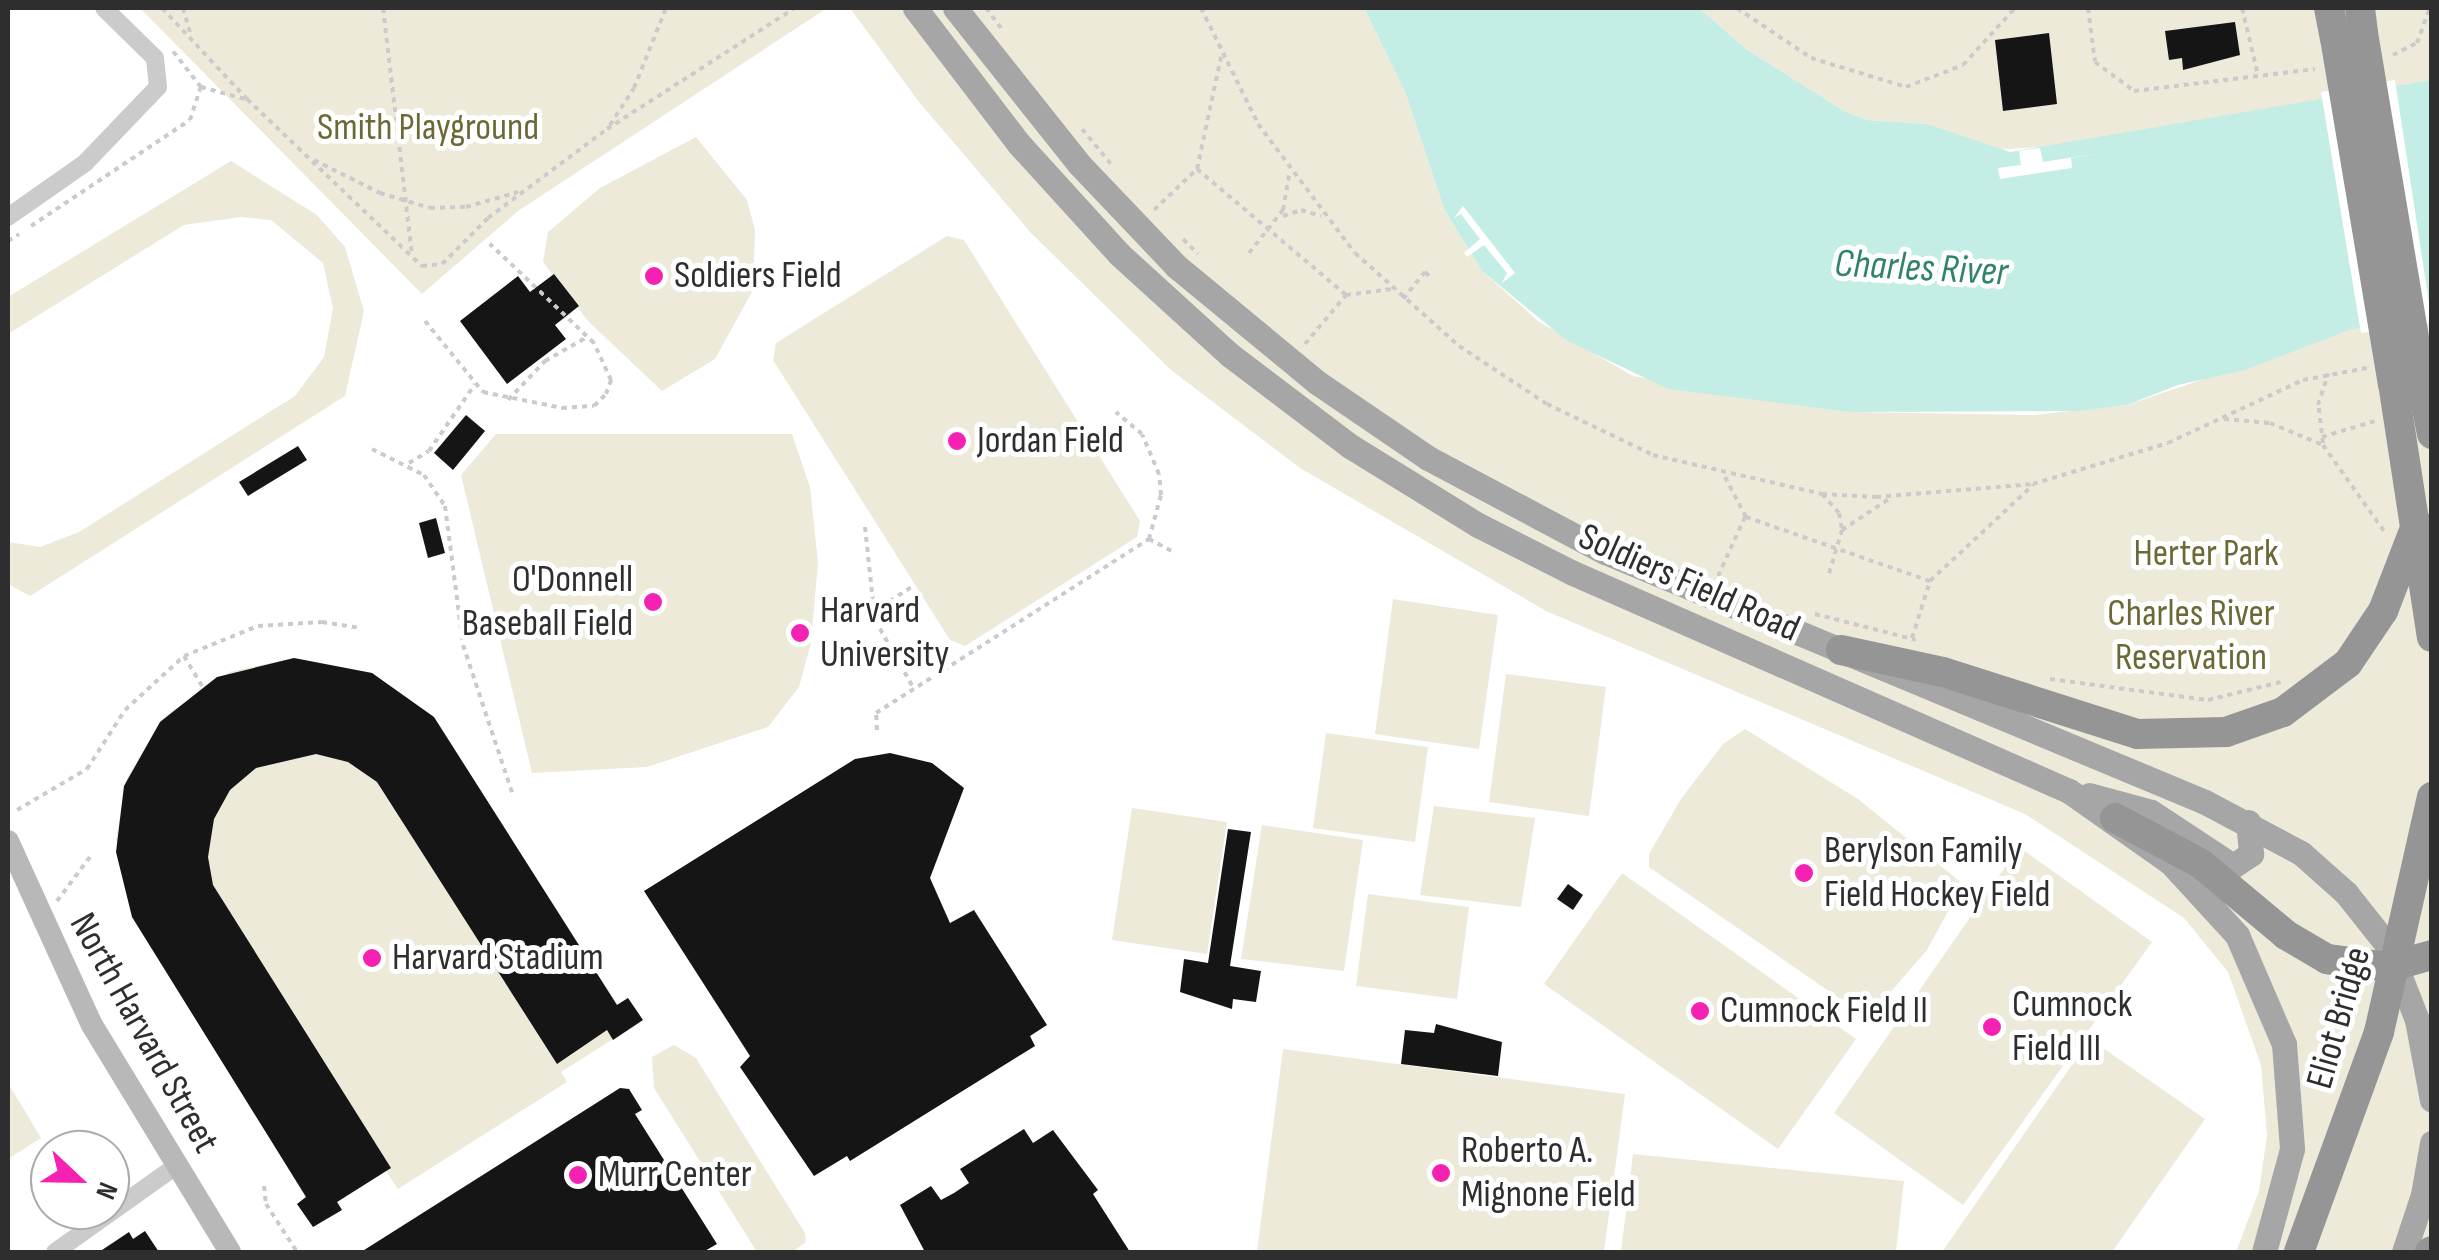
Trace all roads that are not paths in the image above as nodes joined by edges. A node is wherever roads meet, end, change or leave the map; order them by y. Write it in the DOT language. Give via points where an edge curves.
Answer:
graph roads {
  1 [pos="104,8"];
  2 [pos="915,8"];
  3 [pos="955,8"];
  4 [pos="2329,8"];
  5 [pos="2353,26"];
  6 [pos="8,217"];
  7 [pos="2398,376"];
  8 [pos="2432,434"];
  9 [pos="2417,523"];
  10 [pos="2432,637"];
  11 [pos="1841,650"];
  12 [pos="2069,791"];
  13 [pos="2432,798"];
  14 [pos="2115,818"];
  15 [pos="2248,822"];
  16 [pos="8,841"];
  17 [pos="2432,955"];
  18 [pos="2398,966"];
  19 [pos="2432,1100"];
  20 [pos="2432,1143"];
  21 [pos="176,1166"];
  22 [pos="55,1252"];
  23 [pos="230,1252"];
  24 [pos="2264,1252"];
  25 [pos="2298,1252"];
  26 [pos="2404,1252"];
  1 -- 6 [label="street" via="155,58 158,87 85,163"];
  2 -- 12 [label="main road, Soldiers Field Road" via="1019,144 1119,254 1243,366 1350,446 1573,574"];
  3 -- 11 [label="main road, Soldiers Field Road" via="1110,200 1199,286 1318,384 1428,458 1570,536"];
  4 -- 5 [label="highway"];
  5 -- 7 [label="highway, bridge"];
  7 -- 8 [label="highway"];
  7 -- 9 [label="highway"];
  9 -- 10 [label="highway"];
  9 -- 11 [label="highway" via="2378,621 2348,663 2284,712 2226,732 2137,734 1943,672"];
  11 -- 15 [label="main road, Soldiers Field Road"];
  12 -- 14 [label="main road, Soldiers Field Road"];
  12 -- 15 [label="main road" via="2150,812 2233,866 2251,854"];
  13 -- 18 [label="highway, Eliot Bridge"];
  14 -- 18 [label="highway" via="2200,864 2312,952 2352,966"];
  14 -- 24 [label="main road, Soldiers Field Road" via="2223,916 2278,1022 2292,1092 2292,1150"];
  15 -- 18 [label="main road, Soldiers Field Road" via="2335,883 2376,927"];
  16 -- 21 [label="main road, North Harvard Street" via="92,1025"];
  17 -- 18 [label="highway"];
  18 -- 19 [label="main road, Soldiers Field Road" via="2421,1034"];
  18 -- 25 [label="highway, Eliot Bridge" via="2358,1099"];
  20 -- 26 [label="main road" via="2424,1196"];
  21 -- 22 [label="street"];
  21 -- 23 [label="main road, North Harvard Street"];
}
